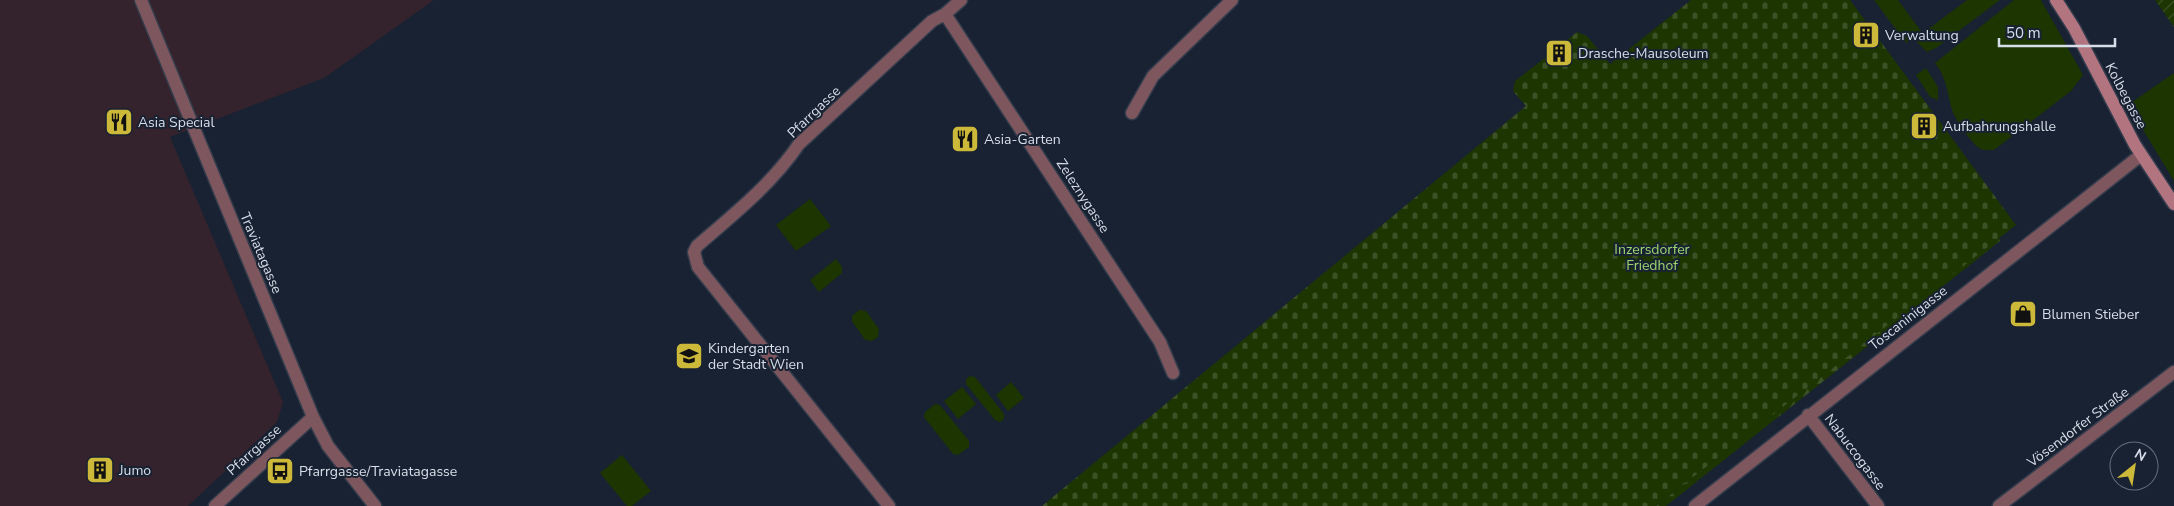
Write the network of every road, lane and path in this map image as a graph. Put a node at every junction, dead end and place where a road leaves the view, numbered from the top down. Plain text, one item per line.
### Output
1 (141, 0) edge
2 (961, 0) edge
3 (1232, 0) edge
4 (2056, 0) edge
5 (945, 14) junction
6 (1132, 112) dead end
7 (2141, 155) junction
8 (2174, 204) edge
9 (2174, 372) edge
10 (1173, 373) dead end
11 (1808, 415) junction
12 (313, 417) junction
13 (215, 506) edge
14 (375, 506) edge
15 (889, 506) edge
16 (1695, 506) edge
17 (1878, 506) edge
18 (1999, 506) edge

1 - 12 street, Traviatagasse
2 - 5 street, Pfarrgasse
3 - 6 street
4 - 7 main road, Kolbegasse
5 - 10 street, Zeleznygasse
5 - 15 street, Pfarrgasse
7 - 8 main road, Kolbegasse
7 - 11 street, Toscaninigasse
9 - 18 street, Vösendorfer Straße
11 - 16 street, Toscaninigasse
11 - 17 street, Nabuccogasse
12 - 13 street, Pfarrgasse
12 - 14 street, Traviatagasse

